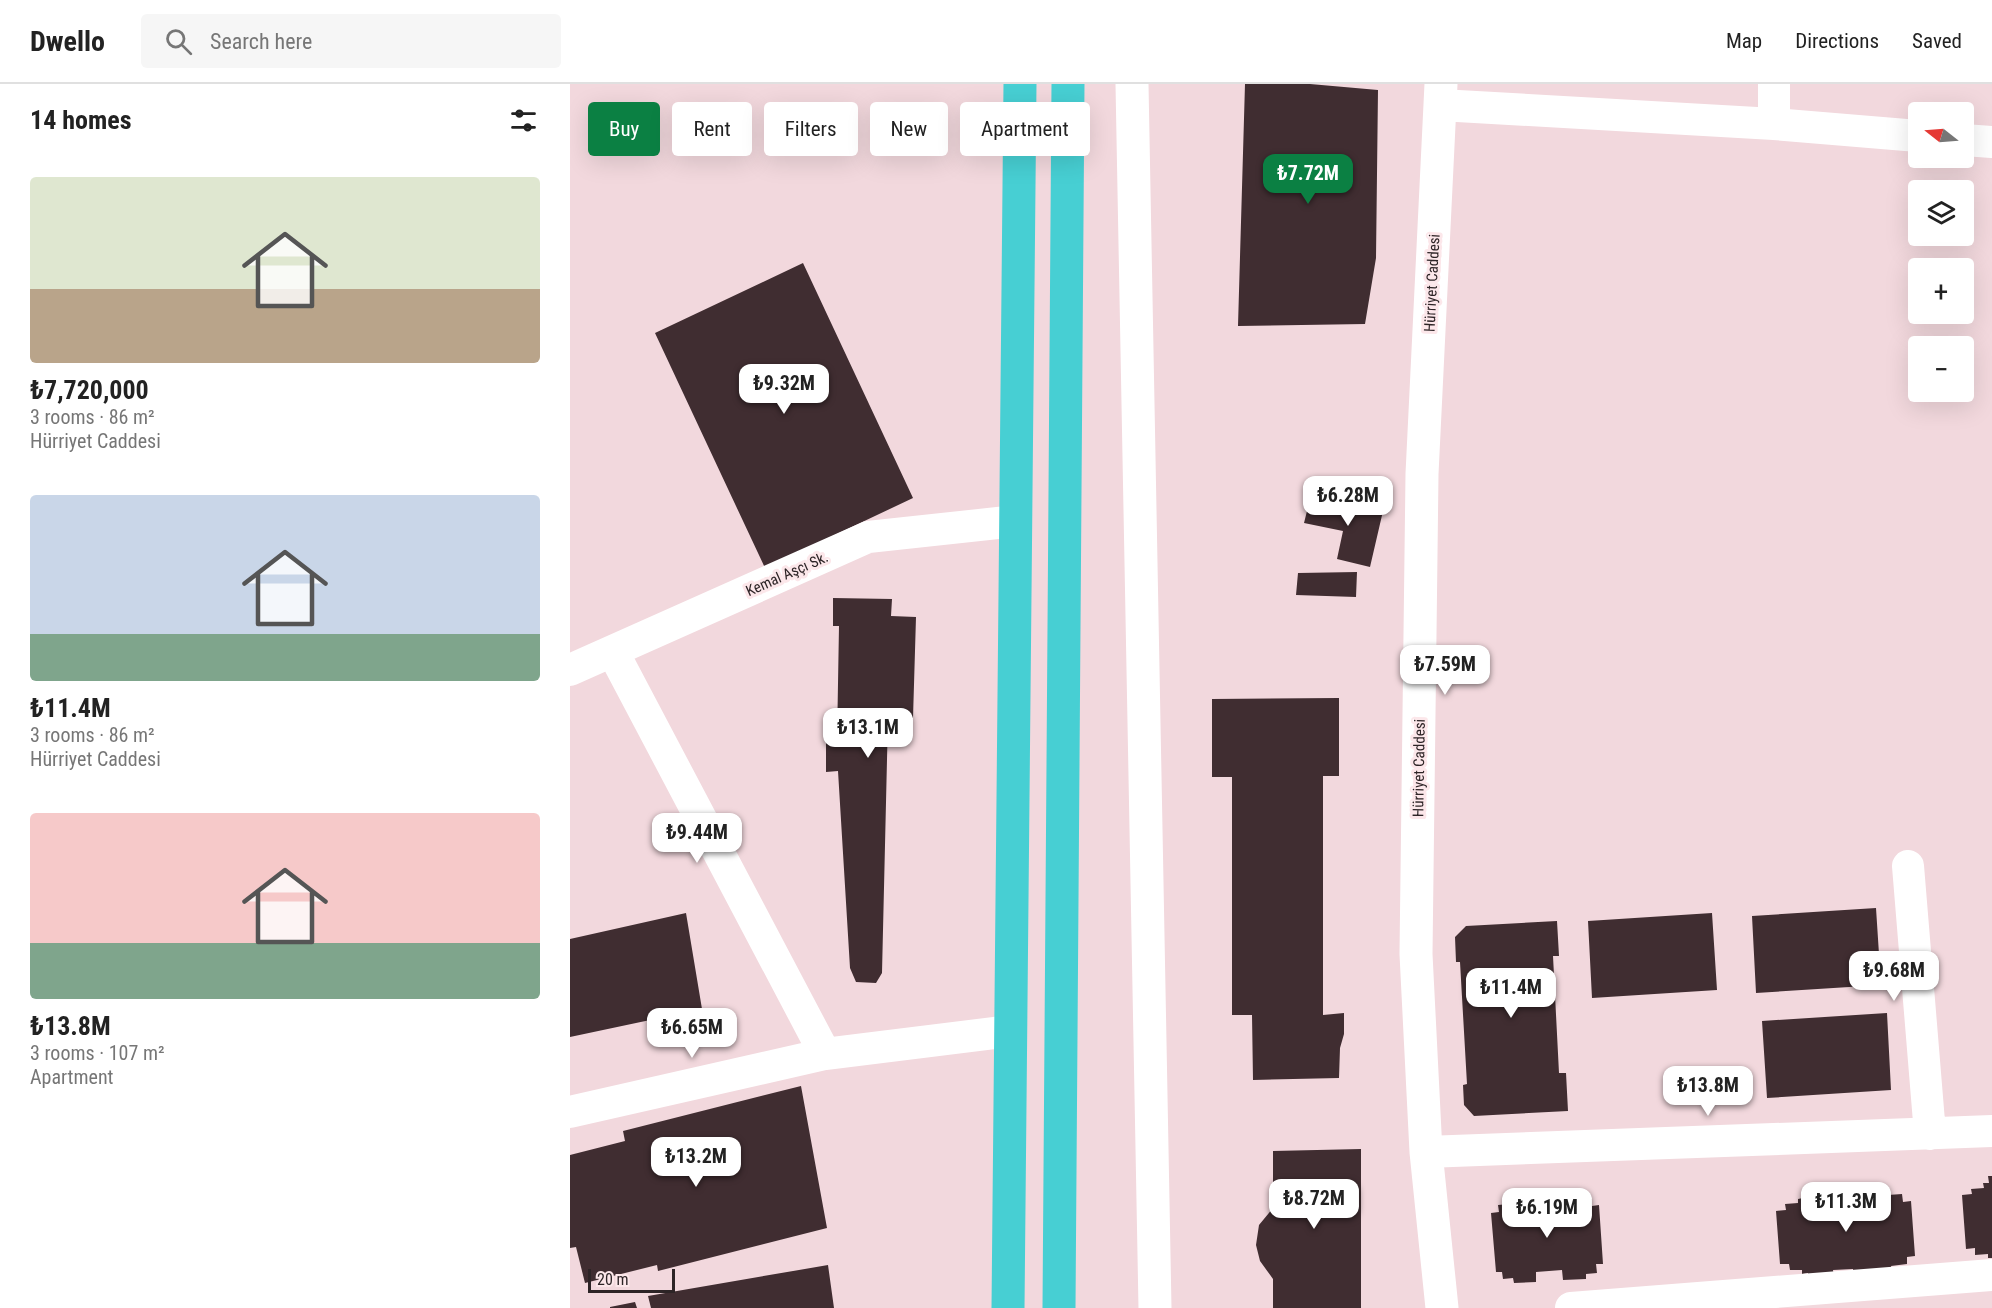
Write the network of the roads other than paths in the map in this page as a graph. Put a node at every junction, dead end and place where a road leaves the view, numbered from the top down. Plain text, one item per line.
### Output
1 (1020, 84) edge
2 (1068, 84) edge
3 (1132, 84) edge
4 (1774, 84) edge
5 (1441, 94) edge
6 (1774, 124) junction
7 (1908, 135) edge
8 (1974, 141) edge
9 (1992, 142) edge
10 (1016, 521) junction
11 (613, 652) junction
12 (570, 670) edge
13 (1908, 866) dead end
14 (1010, 1031) junction
15 (825, 1054) junction
16 (570, 1113) edge
17 (1992, 1131) edge
18 (1930, 1134) junction
19 (1426, 1152) junction
20 (1992, 1275) edge
21 (1008, 1308) edge
22 (1059, 1308) edge
23 (1155, 1308) edge
24 (1442, 1308) edge
25 (1572, 1308) edge

1 - 10 highway
2 - 22 highway
3 - 23 main road
4 - 6 street
5 - 6 street
5 - 19 main road, Hürriyet Caddesi
6 - 7 street
8 - 9 street
10 - 11 street, Kemal Aşçı Sk.
10 - 14 highway
11 - 12 street, Kemal Aşçı Sk.
11 - 15 street
13 - 18 street
14 - 15 street
14 - 21 highway
15 - 16 street
17 - 18 street
18 - 19 street
19 - 24 main road, Hürriyet Caddesi
20 - 25 street

